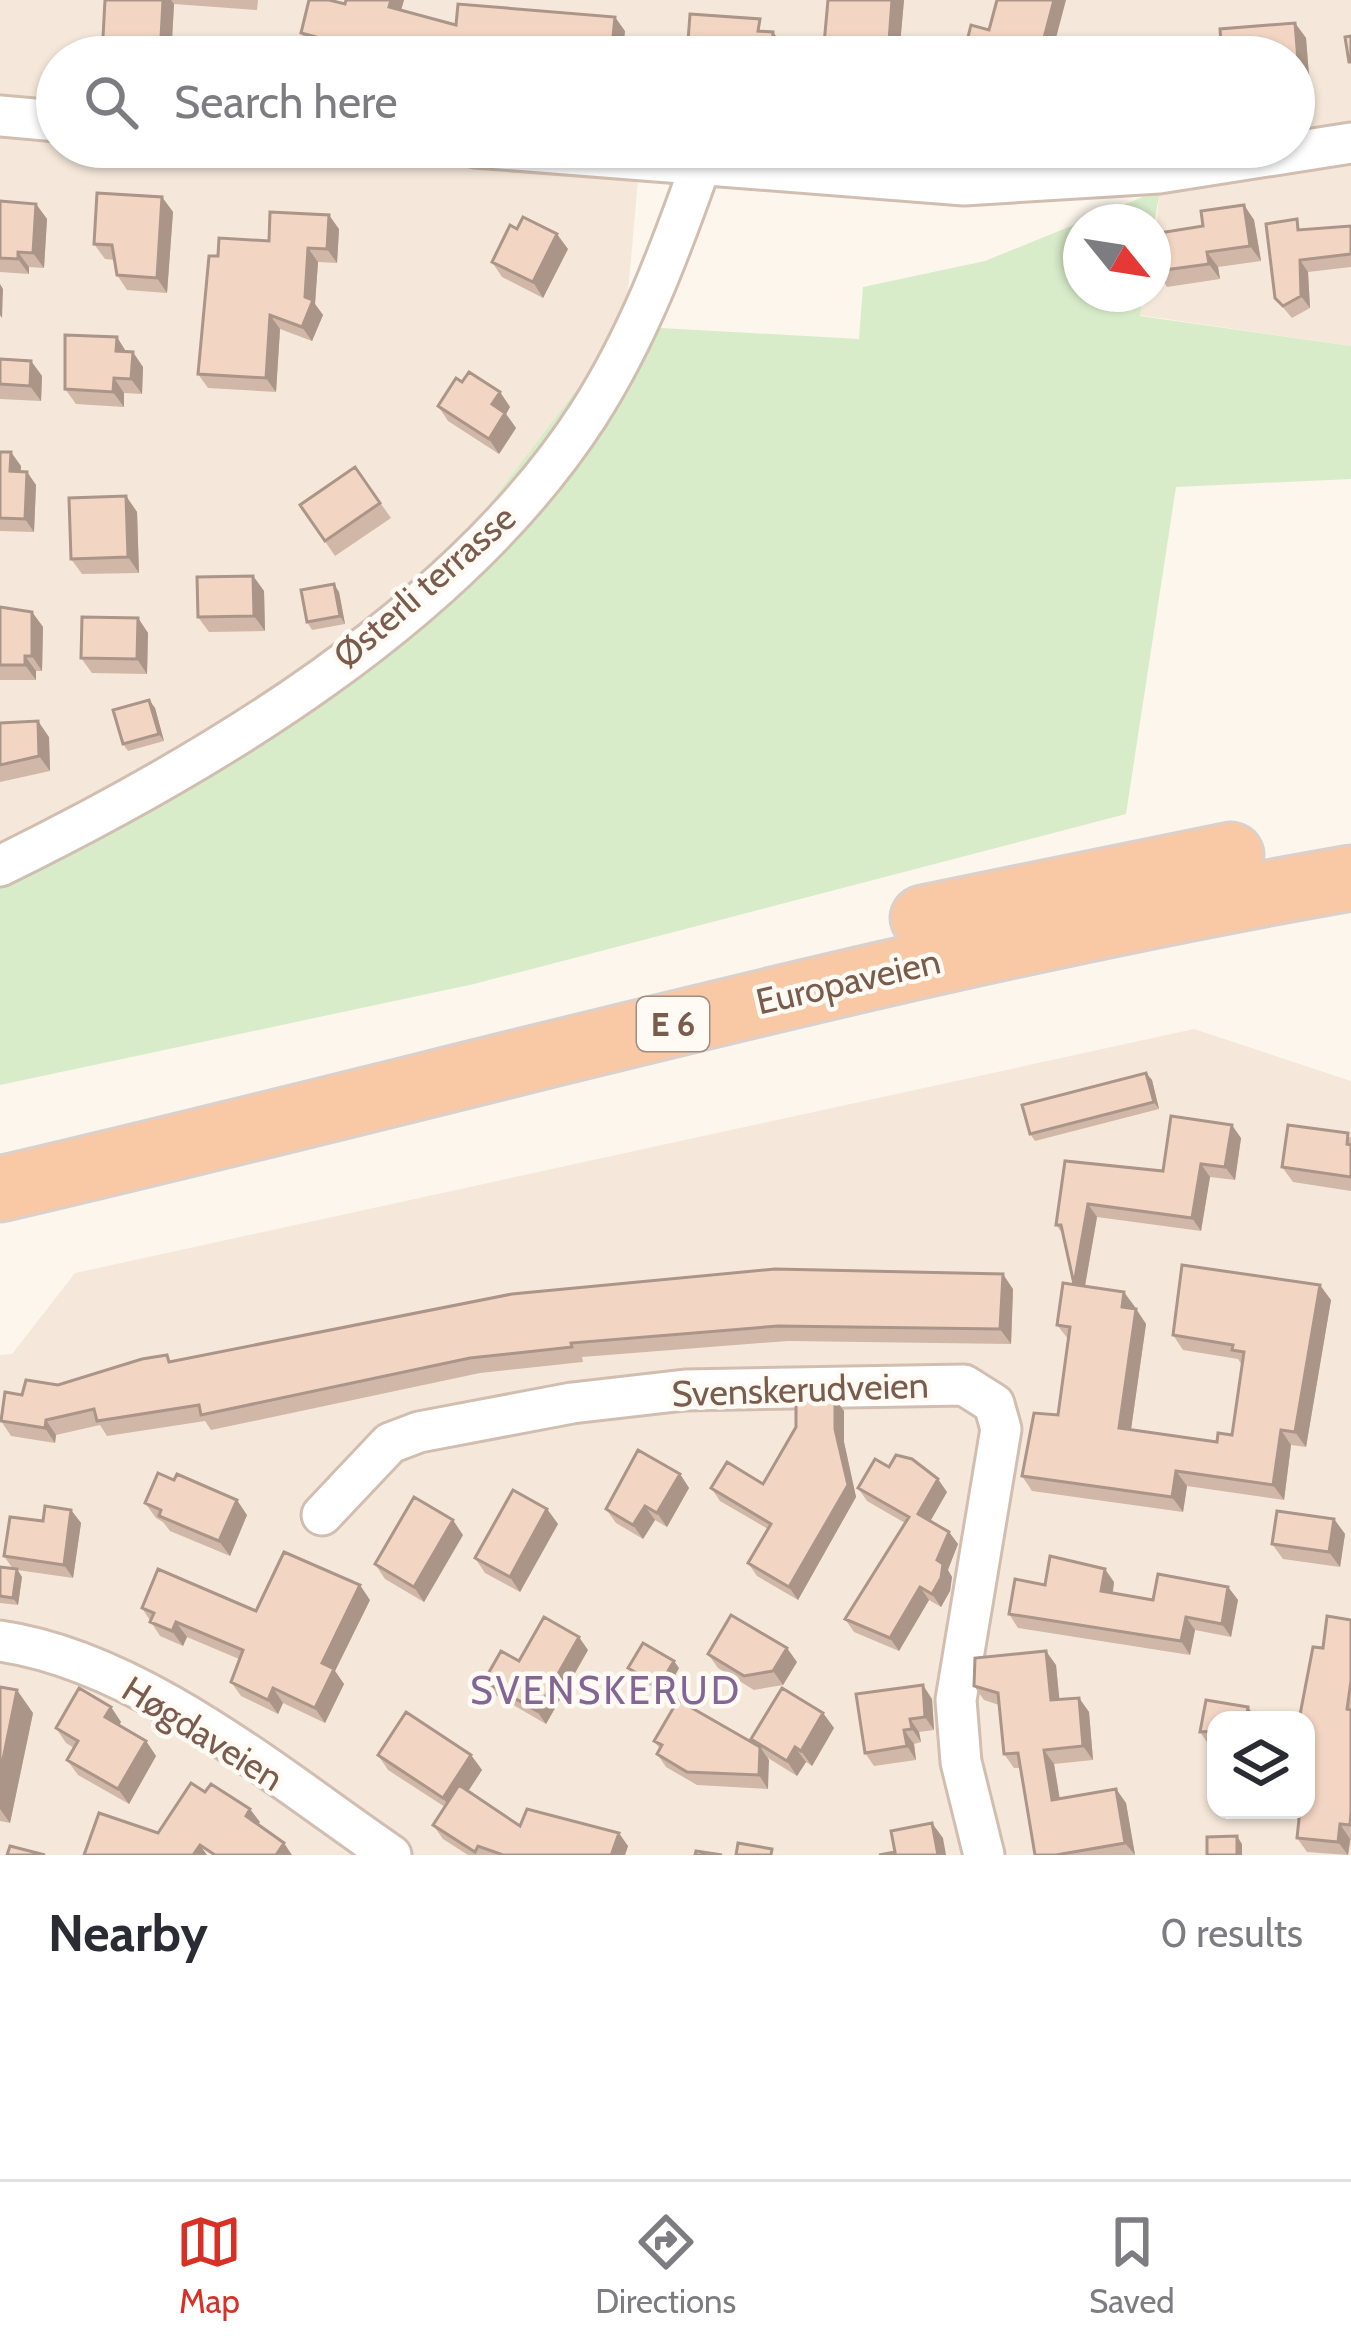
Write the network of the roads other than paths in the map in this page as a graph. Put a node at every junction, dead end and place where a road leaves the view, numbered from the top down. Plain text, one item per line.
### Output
1 (0, 116) edge
2 (36, 119) edge
3 (1351, 143) edge
4 (1315, 148) edge
5 (700, 168) edge
6 (715, 168) edge
7 (1173, 168) edge
8 (1351, 835) edge
9 (0, 866) edge
10 (1351, 878) edge
11 (0, 1145) edge
12 (0, 1189) edge
13 (322, 1515) dead end
14 (0, 1642) edge
15 (391, 1855) edge
16 (984, 1855) edge

1 - 2 street
3 - 4 street
5 - 9 street, Østerli terrasse
6 - 7 street
8 - 11 highway, Europaveien / E 6
10 - 12 highway, Europaveien / E 6
13 - 16 street, Svenskerudveien
14 - 15 street, Høgdaveien

